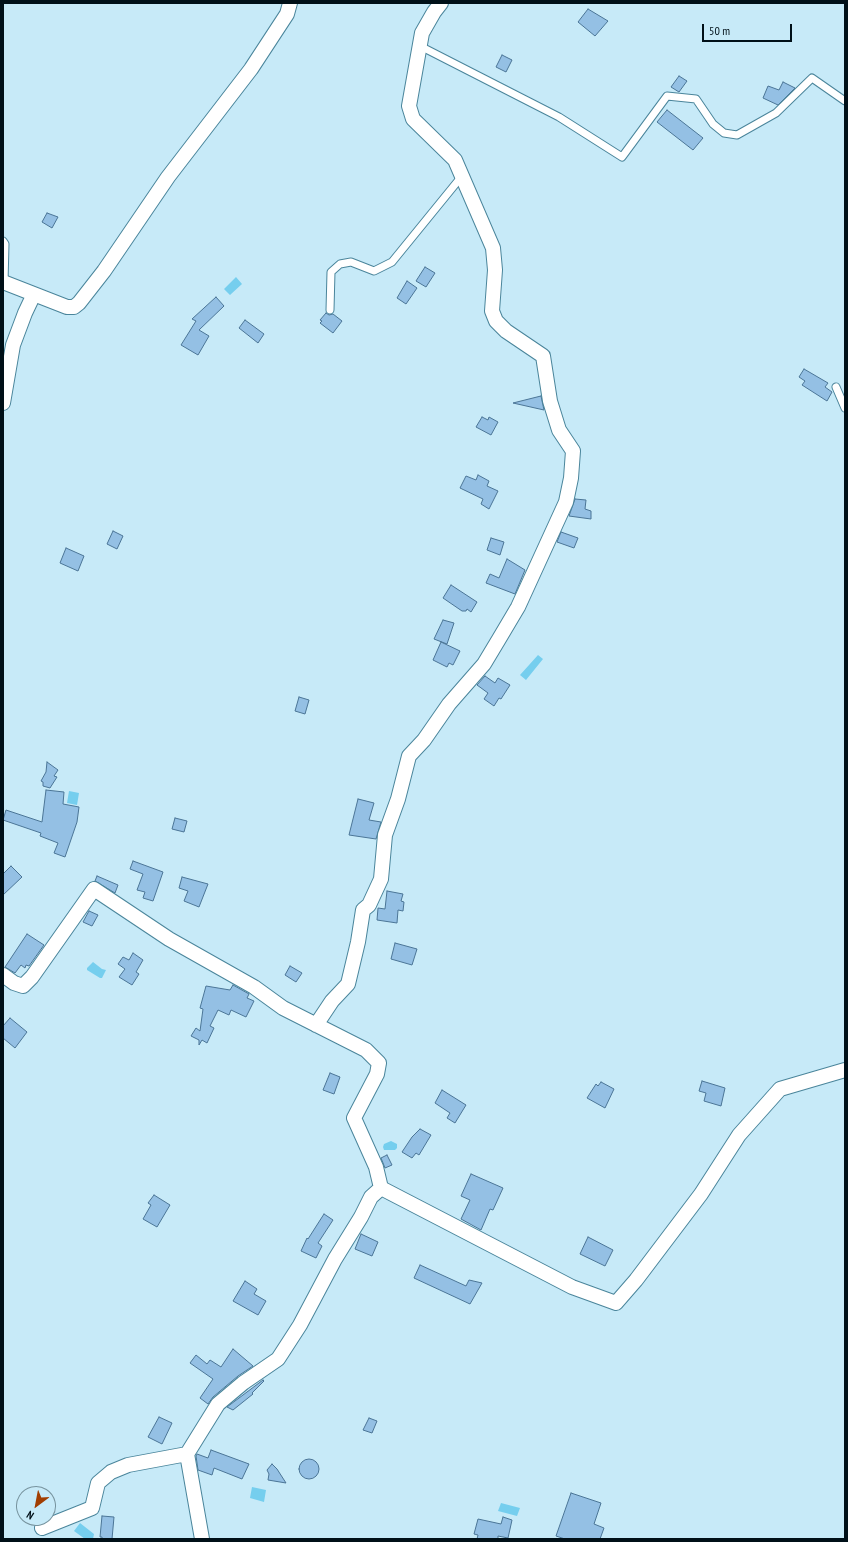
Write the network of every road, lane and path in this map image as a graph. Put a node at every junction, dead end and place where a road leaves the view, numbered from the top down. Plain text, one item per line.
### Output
1 (290, 3) edge
2 (441, 3) edge
3 (420, 46) junction
4 (845, 100) edge
5 (462, 176) junction
6 (3, 241) edge
7 (4, 282) edge
8 (34, 294) junction
9 (330, 310) dead end
10 (836, 387) dead end
11 (3, 403) edge
12 (845, 408) edge
13 (3, 975) edge
14 (316, 1025) junction
15 (845, 1070) edge
16 (381, 1188) junction
17 (187, 1454) junction
18 (42, 1528) dead end
19 (202, 1539) edge

1 - 8 street
2 - 3 street
3 - 4 lane
3 - 5 street
5 - 9 lane
5 - 14 street
6 - 7 lane
7 - 8 street
8 - 11 street
10 - 12 lane
13 - 14 street
14 - 16 street
15 - 16 street
16 - 17 street
17 - 18 street
17 - 19 street

